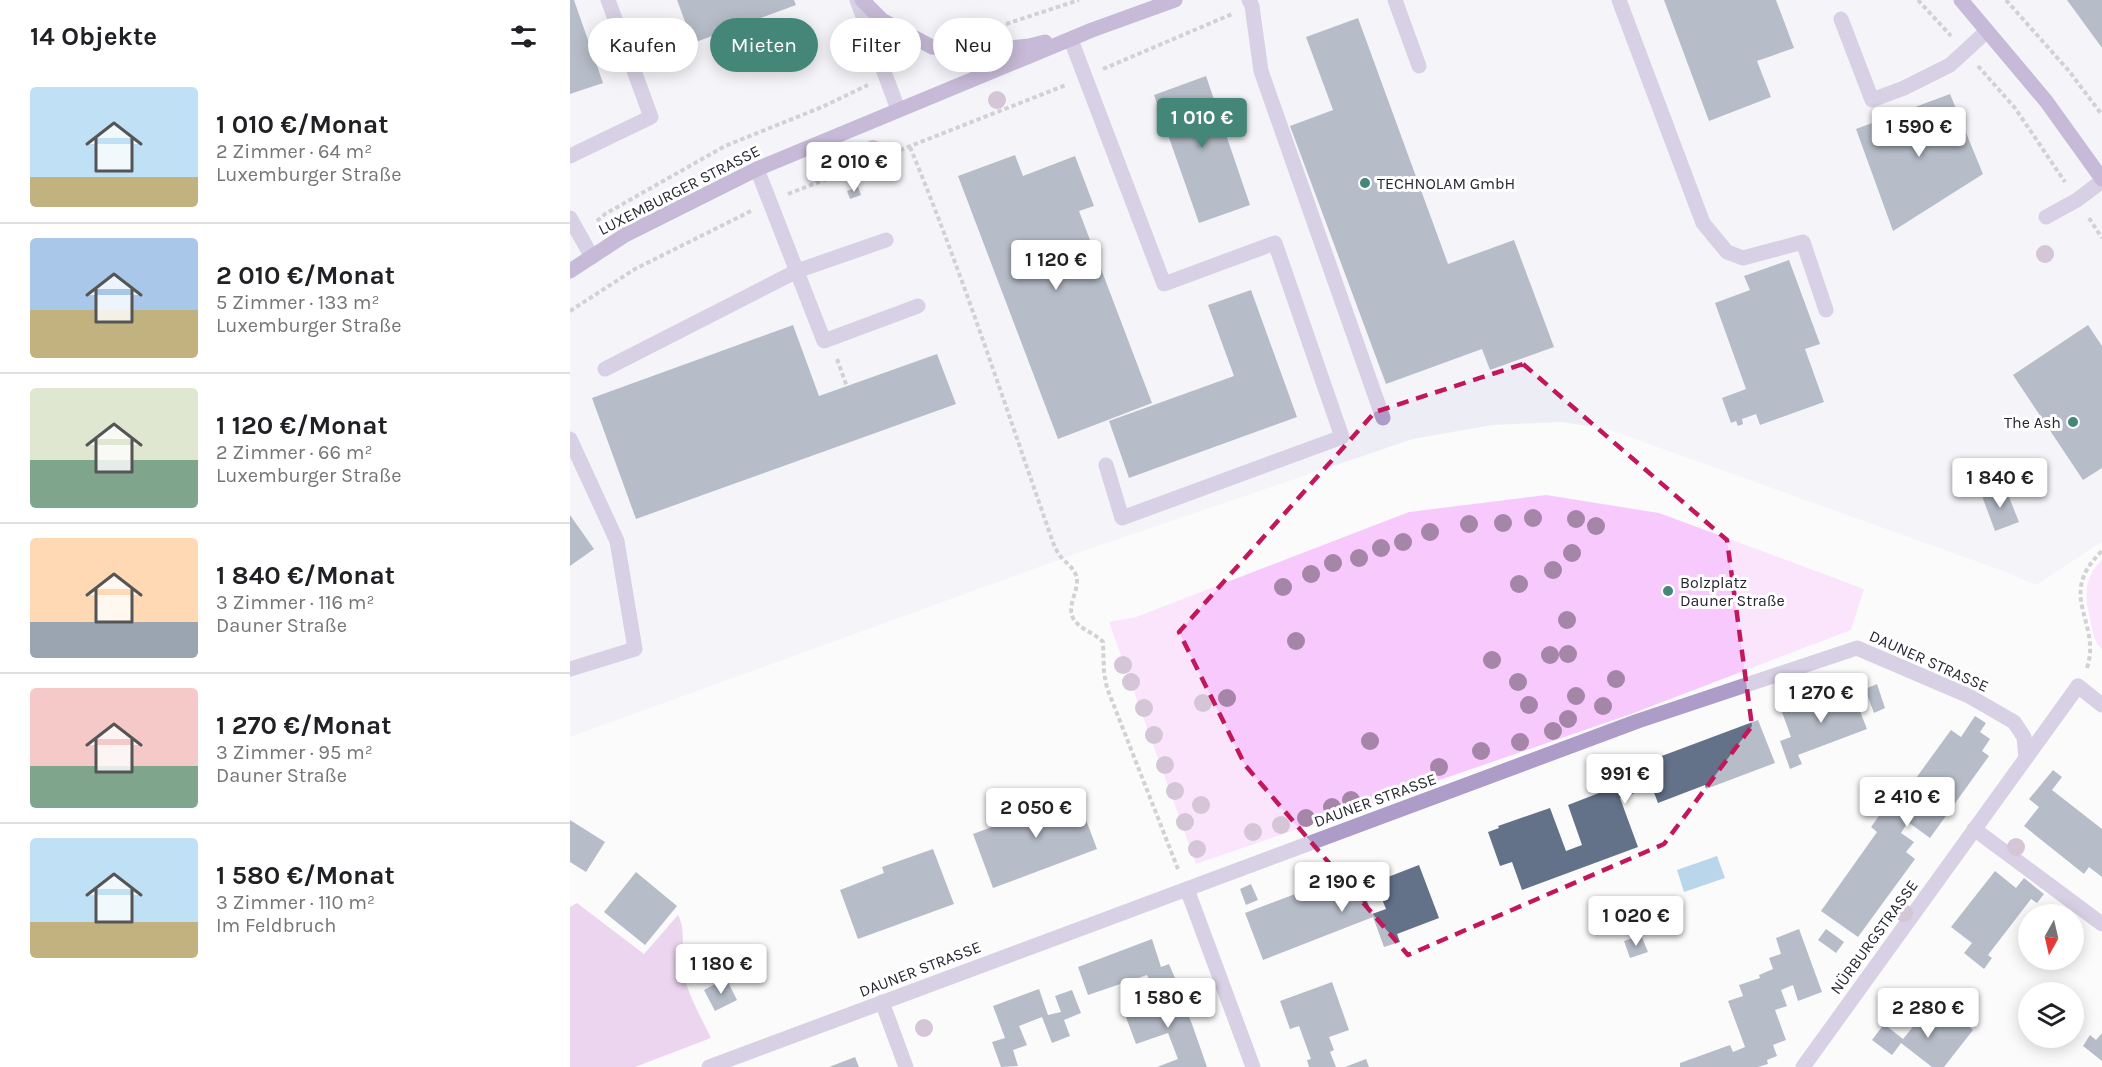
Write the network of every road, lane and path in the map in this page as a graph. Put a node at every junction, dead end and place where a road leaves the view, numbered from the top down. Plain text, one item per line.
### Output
1 (608, 0) edge
2 (857, 0) edge
3 (862, 0) edge
4 (1079, 0) edge
5 (1175, 0) edge
6 (1395, 0) edge
7 (1619, 0) edge
8 (1918, 0) edge
9 (1961, 0) edge
10 (2006, 0) edge
11 (1250, 3) edge
12 (1841, 19) dead end
13 (1013, 22) edge
14 (1092, 30) junction
15 (1987, 31) junction
16 (1071, 40) junction
17 (1965, 52) junction
18 (1419, 66) dead end
19 (1086, 76) junction
20 (885, 77) junction
21 (898, 110) junction
22 (2102, 115) edge
23 (910, 147) junction
24 (570, 156) edge
25 (757, 169) junction
26 (2102, 180) edge
27 (2077, 200) junction
28 (769, 202) junction
29 (2046, 217) dead end
30 (570, 218) edge
31 (580, 235) junction
32 (2102, 238) edge
33 (886, 240) dead end
34 (592, 257) junction
35 (570, 271) edge
36 (797, 271) junction
37 (918, 306) dead end
38 (1826, 310) dead end
39 (570, 311) edge
40 (825, 341) junction
41 (605, 369) dead end
42 (847, 387) dead end
43 (1383, 418) dead end
44 (570, 438) edge
45 (1106, 465) dead end
46 (2102, 551) edge
47 (570, 669) edge
48 (2078, 686) junction
49 (2102, 705) edge
50 (2026, 758) junction
51 (1974, 829) junction
52 (1187, 889) junction
53 (2102, 924) edge
54 (882, 1002) junction
55 (709, 1067) edge
56 (906, 1067) edge
57 (1253, 1067) edge
58 (1803, 1067) edge

1 - 24 street
2 - 20 street
3 - 14 main road
4 - 13 path
5 - 14 main road, LUXEMBURGER STRASSE
6 - 18 street
7 - 38 street
8 - 17 path
9 - 15 main road
10 - 22 path
11 - 19 path
11 - 43 street
12 - 17 street
14 - 16 main road, LUXEMBURGER STRASSE
15 - 17 street
15 - 26 main road
16 - 19 street
16 - 21 main road, LUXEMBURGER STRASSE
17 - 27 path
19 - 23 path
19 - 45 street
20 - 21 street
20 - 31 path
21 - 25 main road, LUXEMBURGER STRASSE
23 - 28 path
23 - 52 path
25 - 28 street
25 - 34 main road, LUXEMBURGER STRASSE
26 - 27 street
27 - 29 street
27 - 32 path
28 - 36 street
28 - 39 path
30 - 31 street
31 - 34 street
33 - 36 street
34 - 35 main road, LUXEMBURGER STRASSE
36 - 40 street
36 - 41 street
37 - 40 street
40 - 42 path
44 - 47 street
46 - 48 path
48 - 49 street
48 - 50 street, NÜRBURGSTRASSE
50 - 51 street, NÜRBURGSTRASSE
50 - 52 street, DAUNER STRASSE
51 - 53 street
51 - 58 street, NÜRBURGSTRASSE
52 - 54 street, DAUNER STRASSE
52 - 57 street
54 - 55 street, DAUNER STRASSE
54 - 56 street

